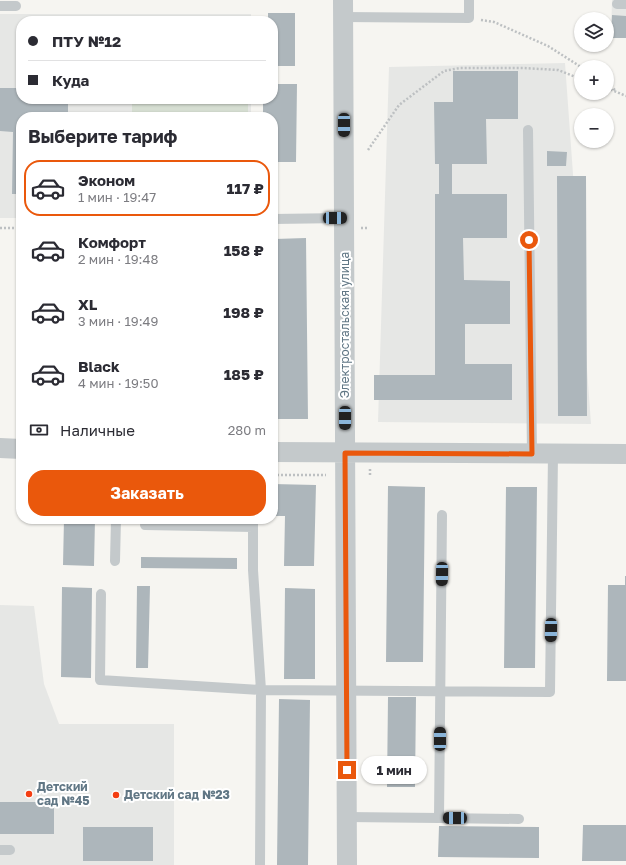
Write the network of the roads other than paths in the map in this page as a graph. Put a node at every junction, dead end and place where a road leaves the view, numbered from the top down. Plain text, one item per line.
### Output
1 (469, 0) edge
2 (0, 6) edge
3 (16, 6) dead end
4 (343, 8) edge
5 (528, 130) dead end
6 (278, 218) edge
7 (344, 218) junction
8 (0, 448) edge
9 (16, 449) edge
10 (278, 452) edge
11 (345, 453) junction
12 (532, 454) junction
13 (553, 454) junction
14 (626, 454) edge
15 (442, 515) dead end
16 (116, 524) edge
17 (199, 524) edge
18 (253, 524) edge
19 (145, 525) dead end
20 (115, 561) dead end
21 (101, 594) dead end
22 (261, 690) junction
23 (346, 691) junction
24 (440, 691) junction
25 (347, 817) junction
26 (439, 818) junction
27 (519, 819) dead end
28 (260, 865) edge
29 (347, 865) edge

1 - 4 lane
2 - 3 lane
4 - 7 street, Электростальская улица
5 - 12 lane
6 - 7 lane
7 - 11 street, Электростальская улица
8 - 9 street
10 - 11 street
11 - 12 street
11 - 23 street, Электростальская улица
12 - 13 street
13 - 14 street
13 - 24 lane
15 - 24 lane
16 - 20 lane
17 - 19 lane
18 - 22 lane
21 - 22 lane
22 - 23 lane
22 - 28 lane
23 - 24 lane
23 - 25 street, Электростальская улица
24 - 26 lane
25 - 26 lane
25 - 29 street, Электростальская улица
26 - 27 lane

